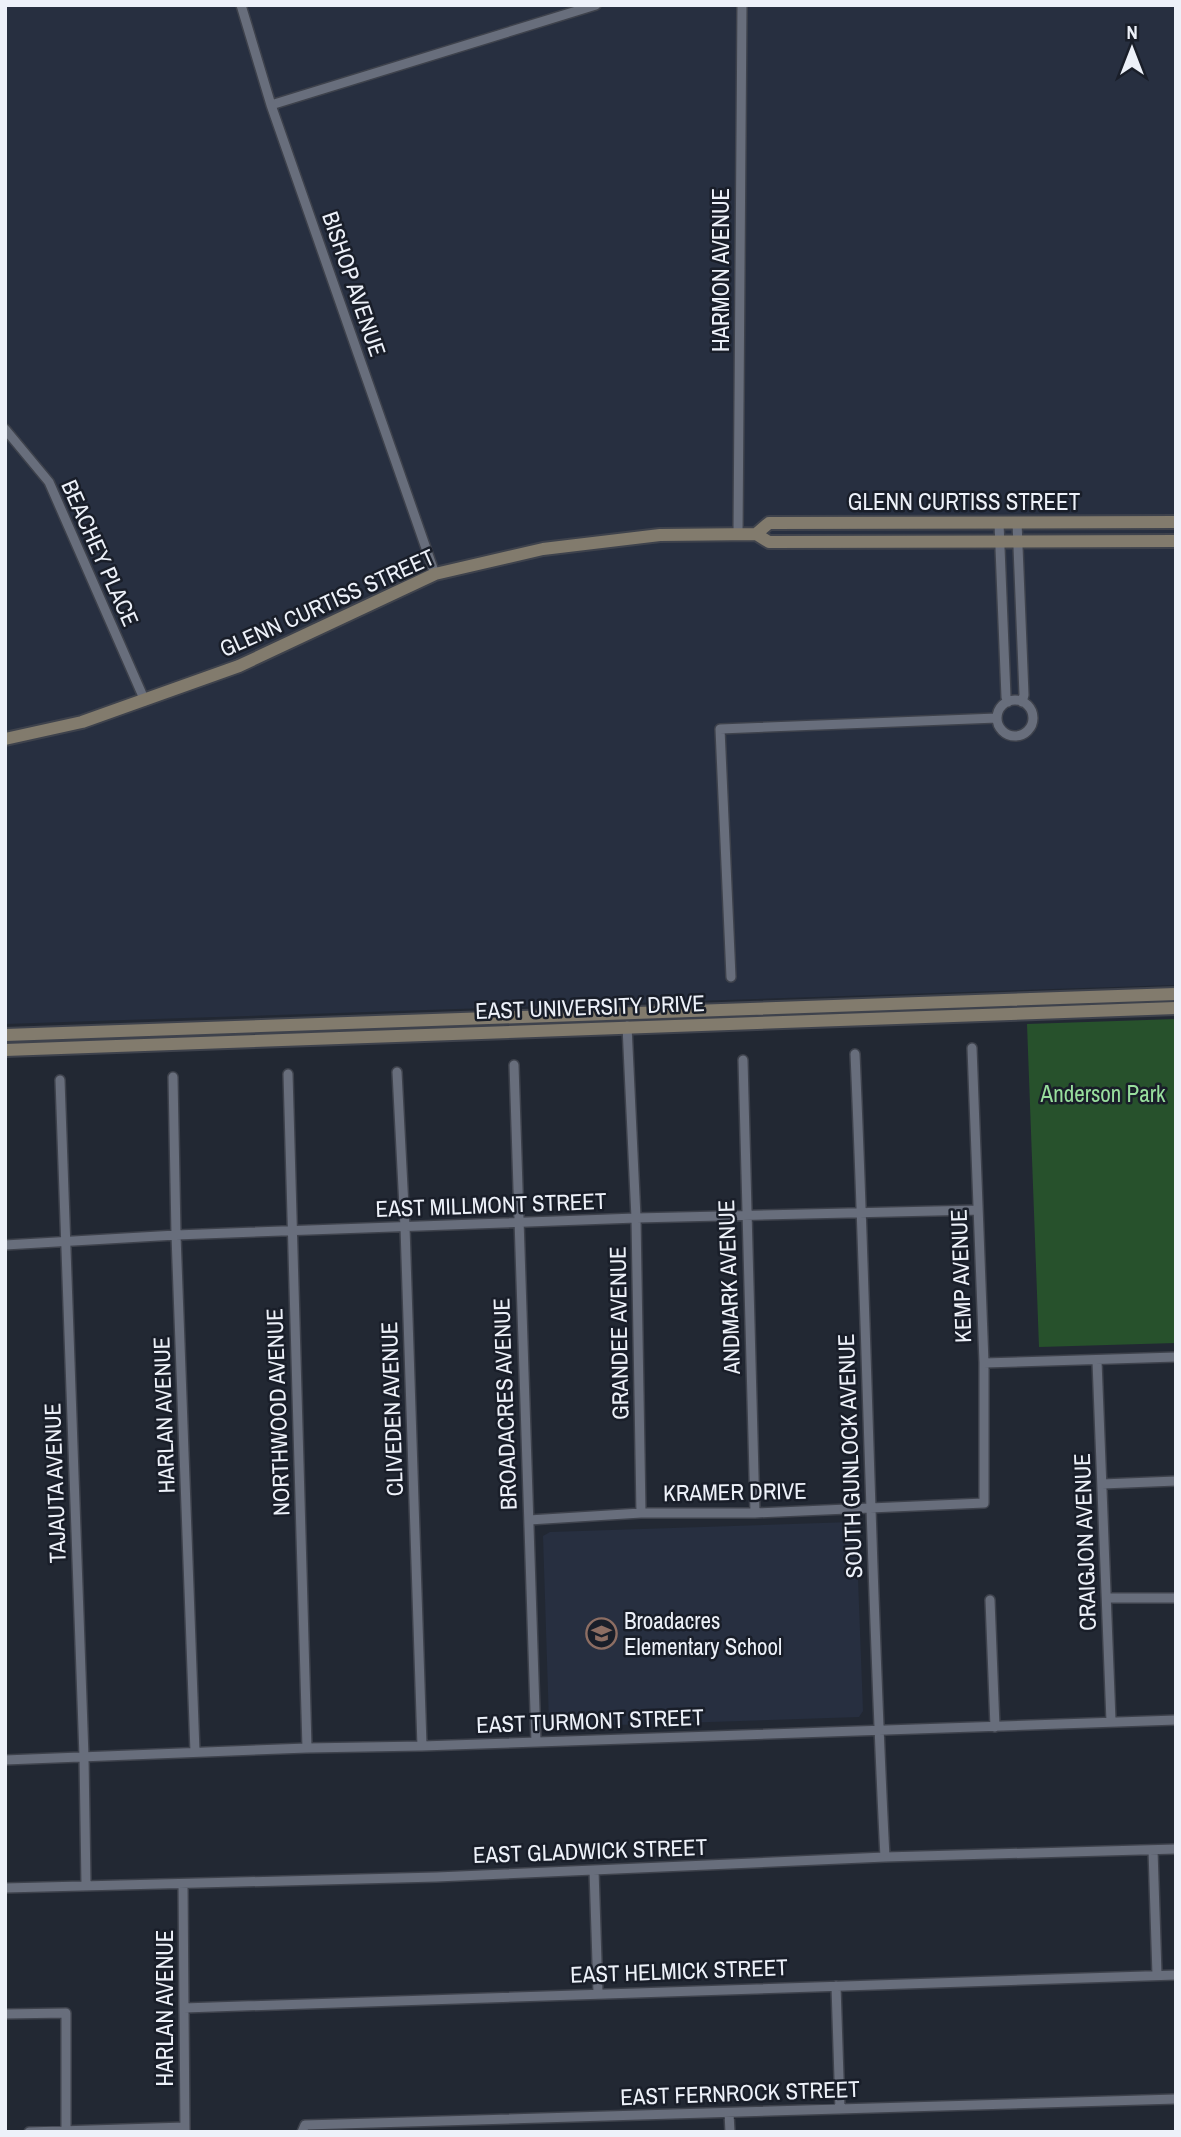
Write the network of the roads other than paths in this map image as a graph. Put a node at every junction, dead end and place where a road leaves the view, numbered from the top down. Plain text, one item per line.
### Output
1 (241, 5) edge
2 (596, 5) edge
3 (742, 5) edge
4 (271, 105) junction
5 (5, 429) edge
6 (1017, 522) junction
7 (1176, 522) edge
8 (999, 523) junction
9 (738, 534) junction
10 (756, 534) junction
11 (999, 541) junction
12 (1018, 541) junction
13 (1176, 541) edge
14 (435, 574) junction
15 (145, 701) junction
16 (1008, 702) junction
17 (1022, 702) junction
18 (997, 718) junction
19 (5, 739) edge
20 (731, 977) dead end
21 (1176, 994) edge
22 (1176, 1008) edge
23 (627, 1020) junction
24 (5, 1035) edge
25 (972, 1048) dead end
26 (5, 1050) edge
27 (855, 1054) dead end
28 (743, 1060) dead end
29 (514, 1065) dead end
30 (397, 1072) dead end
31 (288, 1074) dead end
32 (173, 1077) dead end
33 (60, 1080) dead end
34 (978, 1210) junction
35 (862, 1213) junction
36 (747, 1216) junction
37 (636, 1218) junction
38 (519, 1223) junction
39 (405, 1227) junction
40 (292, 1232) junction
41 (177, 1235) junction
42 (65, 1242) junction
43 (5, 1245) edge
44 (1176, 1357) edge
45 (1097, 1361) junction
46 (984, 1363) junction
47 (1176, 1481) edge
48 (1102, 1484) junction
49 (984, 1503) joint
50 (870, 1507) junction
51 (641, 1513) junction
52 (755, 1513) junction
53 (528, 1520) junction
54 (1107, 1598) junction
55 (1176, 1598) edge
56 (990, 1600) dead end
57 (1176, 1720) edge
58 (1111, 1721) junction
59 (995, 1727) junction
60 (878, 1730) junction
61 (536, 1742) junction
62 (422, 1746) junction
63 (307, 1748) junction
64 (195, 1752) junction
65 (84, 1757) junction
66 (5, 1760) edge
67 (1176, 1849) edge
68 (1153, 1850) junction
69 (885, 1857) junction
70 (594, 1870) junction
71 (183, 1884) junction
72 (86, 1885) junction
73 (5, 1888) edge
74 (1157, 1975) junction
75 (1176, 1975) edge
76 (836, 1986) junction
77 (598, 1993) junction
78 (184, 2008) junction
79 (5, 2014) edge
80 (1176, 2099) edge
81 (839, 2109) junction
82 (729, 2113) junction
83 (303, 2128) edge
84 (185, 2129) edge
85 (66, 2131) edge
86 (29, 2132) edge
87 (730, 2132) edge

1 - 4 street, BISHOP AVENUE
2 - 4 street
3 - 9 street, HARMON AVENUE
4 - 14 street, BISHOP AVENUE
5 - 15 street, BEACHEY PLACE
6 - 7 street, GLENN CURTISS STREET
6 - 8 street, GLENN CURTISS STREET
6 - 12 street
8 - 10 street, GLENN CURTISS STREET
8 - 11 street
9 - 10 street, GLENN CURTISS STREET
9 - 14 street, GLENN CURTISS STREET
10 - 11 street, GLENN CURTISS STREET
11 - 12 street, GLENN CURTISS STREET
11 - 16 street
12 - 13 street, GLENN CURTISS STREET
12 - 17 street
14 - 15 street, GLENN CURTISS STREET
15 - 19 street, GLENN CURTISS STREET
16 - 17 street
16 - 18 street
17 - 18 street
18 - 20 street
21 - 23 street, EAST UNIVERSITY DRIVE
22 - 23 street, EAST UNIVERSITY DRIVE
23 - 24 street, EAST UNIVERSITY DRIVE
23 - 26 street, EAST UNIVERSITY DRIVE
23 - 37 street, GRANDEE AVENUE
25 - 34 street, KEMP AVENUE
27 - 35 street, SOUTH GUNLOCK AVENUE
28 - 36 street, ANDMARK AVENUE
29 - 38 street, BROADACRES AVENUE
30 - 39 street, CLIVEDEN AVENUE
31 - 40 street, NORTHWOOD AVENUE
32 - 41 street, HARLAN AVENUE
33 - 42 street, TAJAUTA AVENUE
34 - 35 street, EAST MILLMONT STREET
34 - 46 street, KEMP AVENUE
35 - 36 street, EAST MILLMONT STREET
35 - 50 street, SOUTH GUNLOCK AVENUE
36 - 37 street, EAST MILLMONT STREET
36 - 52 street, ANDMARK AVENUE
37 - 38 street, EAST MILLMONT STREET
37 - 51 street, GRANDEE AVENUE
38 - 39 street, EAST MILLMONT STREET
38 - 53 street, BROADACRES AVENUE
39 - 40 street, EAST MILLMONT STREET
39 - 62 street, CLIVEDEN AVENUE
40 - 41 street, EAST MILLMONT STREET
40 - 63 street, NORTHWOOD AVENUE
41 - 42 street, EAST MILLMONT STREET
41 - 64 street, HARLAN AVENUE
42 - 43 street, EAST MILLMONT STREET
42 - 65 street, TAJAUTA AVENUE
44 - 45 street
45 - 46 street
45 - 48 street, CRAIGJON AVENUE
46 - 49 street, KEMP AVENUE
47 - 48 street
48 - 54 street, CRAIGJON AVENUE
49 - 50 street, KRAMER DRIVE
50 - 52 street, KRAMER DRIVE
50 - 60 street, SOUTH GUNLOCK AVENUE
51 - 52 street, KRAMER DRIVE
51 - 53 street, KRAMER DRIVE
53 - 61 street, BROADACRES AVENUE
54 - 55 street
54 - 58 street, CRAIGJON AVENUE
56 - 59 street
57 - 58 street, EAST TURMONT STREET
58 - 59 street, EAST TURMONT STREET
59 - 60 street, EAST TURMONT STREET
60 - 61 street, EAST TURMONT STREET
60 - 69 street, SOUTH GUNLOCK AVENUE
61 - 62 street, EAST TURMONT STREET
62 - 63 street, EAST TURMONT STREET
63 - 64 street, EAST TURMONT STREET
64 - 65 street, EAST TURMONT STREET
65 - 66 street, EAST TURMONT STREET
65 - 72 street, TAJAUTA AVENUE
67 - 68 street, EAST GLADWICK STREET
68 - 69 street, EAST GLADWICK STREET
68 - 74 street
69 - 70 street, EAST GLADWICK STREET
70 - 71 street, EAST GLADWICK STREET
70 - 77 street
71 - 72 street, EAST GLADWICK STREET
71 - 78 street, HARLAN AVENUE
72 - 73 street, EAST GLADWICK STREET
74 - 75 street, EAST HELMICK STREET
74 - 76 street, EAST HELMICK STREET
76 - 77 street, EAST HELMICK STREET
76 - 81 street
77 - 78 street, EAST HELMICK STREET
78 - 84 street, HARLAN AVENUE
79 - 85 street
80 - 81 street, EAST FERNROCK STREET
81 - 82 street, EAST FERNROCK STREET
82 - 83 street, EAST FERNROCK STREET
82 - 87 street
84 - 85 street
85 - 86 street

